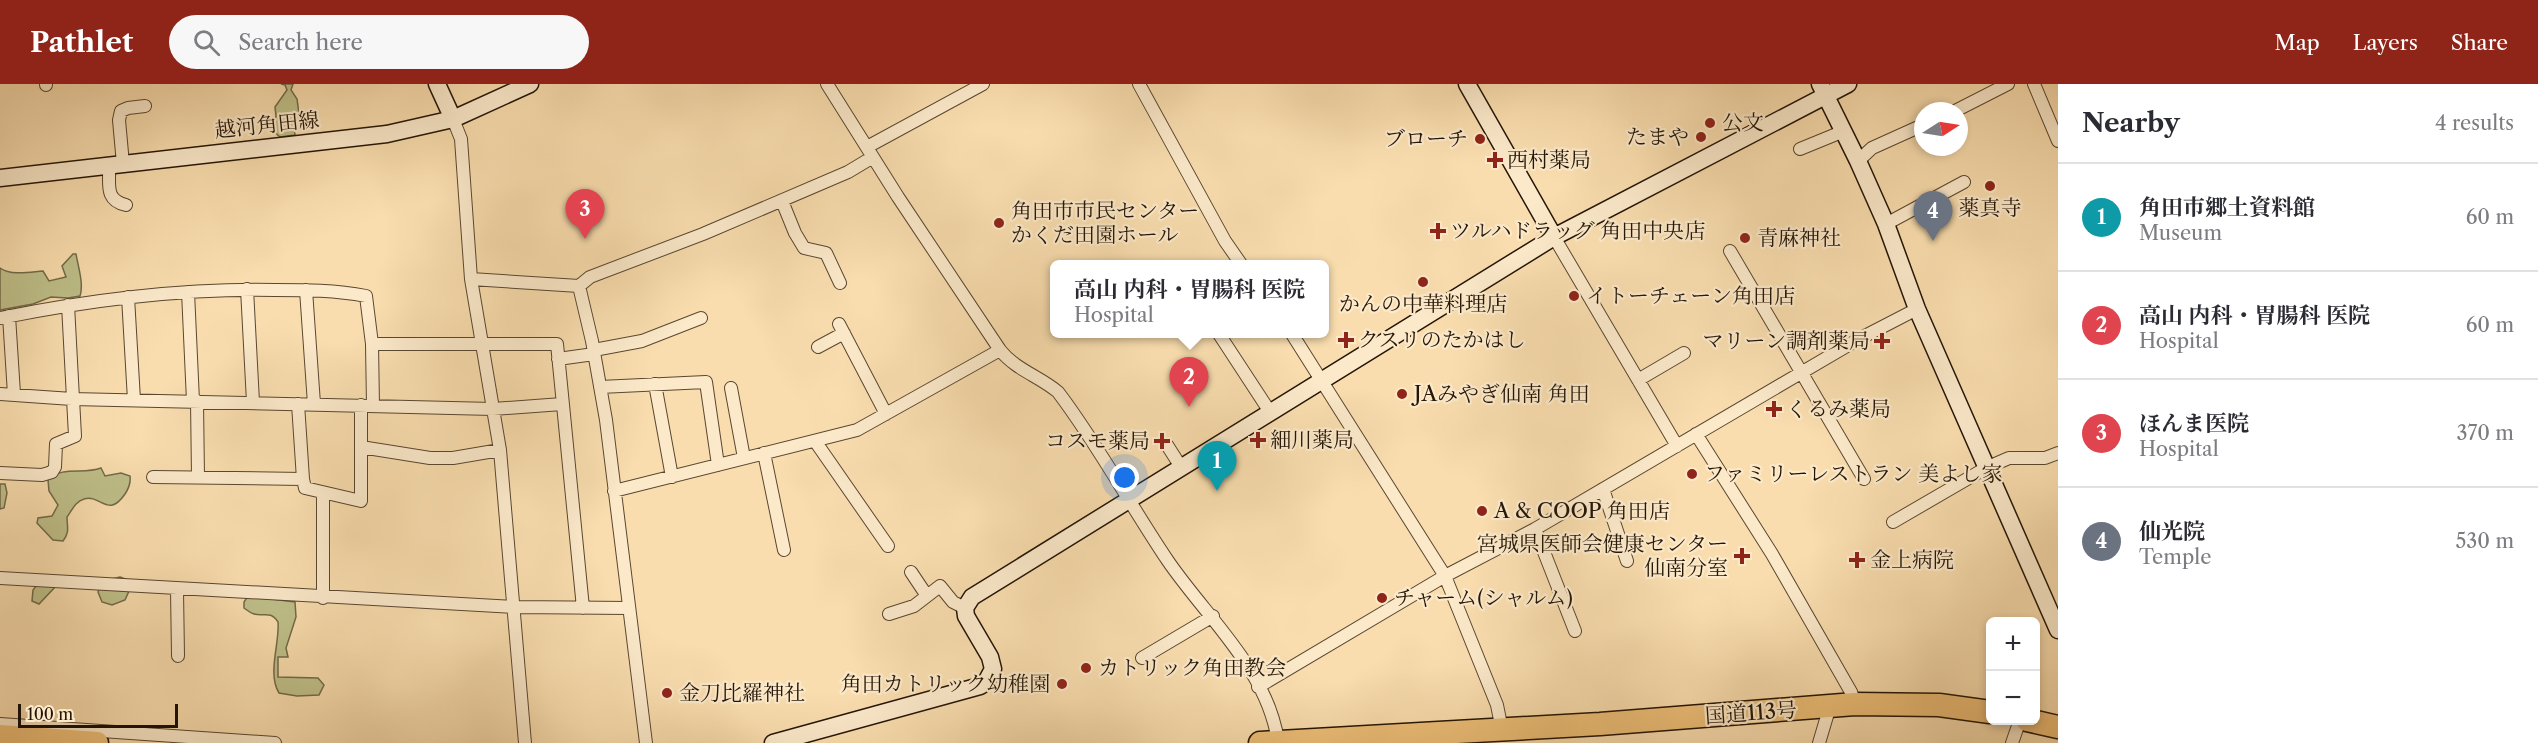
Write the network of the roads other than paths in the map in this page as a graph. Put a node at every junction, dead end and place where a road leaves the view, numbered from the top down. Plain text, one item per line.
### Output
1 (437, 84) edge
2 (531, 84) edge
3 (827, 84) edge
4 (983, 84) edge
5 (1139, 84) edge
6 (1467, 84) edge
7 (1848, 84) edge
8 (2008, 84) edge
9 (2034, 84) edge
10 (1822, 89) edge
11 (1968, 104) edge
12 (145, 106) dead end
13 (453, 119) junction
14 (1914, 129) edge
15 (1844, 130) junction
16 (2058, 141) edge
17 (1800, 149) dead end
18 (870, 152) junction
19 (1858, 161) junction
20 (116, 165) junction
21 (0, 178) edge
22 (1964, 182) dead end
23 (782, 201) junction
24 (126, 205) dead end
25 (1886, 224) junction
26 (1554, 237) junction
27 (1730, 251) dead end
28 (1236, 260) edge
29 (471, 279) junction
30 (840, 283) dead end
31 (579, 286) junction
32 (247, 289) junction
33 (306, 290) junction
34 (188, 292) junction
35 (128, 297) junction
36 (68, 305) junction
37 (1917, 309) junction
38 (4, 317) edge
39 (701, 318) dead end
40 (1222, 338) edge
41 (1295, 338) edge
42 (372, 344) junction
43 (483, 345) junction
44 (818, 347) dead end
45 (1000, 350) junction
46 (594, 352) junction
47 (1684, 353) dead end
48 (558, 359) junction
49 (1801, 373) junction
50 (1323, 380) junction
51 (1638, 380) junction
52 (655, 384) junction
53 (600, 387) junction
54 (731, 388) dead end
55 (0, 394) edge
56 (14, 394) junction
57 (72, 399) junction
58 (134, 400) junction
59 (195, 401) junction
60 (253, 402) junction
61 (298, 404) junction
62 (314, 404) junction
63 (562, 404) junction
64 (367, 406) junction
65 (493, 409) junction
66 (1270, 412) junction
67 (886, 414) junction
68 (1696, 434) junction
69 (815, 441) junction
70 (1167, 445) dead end
71 (1677, 446) junction
72 (361, 447) junction
73 (500, 450) junction
74 (764, 453) junction
75 (2058, 453) edge
76 (744, 458) junction
77 (718, 465) junction
78 (1181, 467) junction
79 (1986, 468) junction
80 (0, 473) edge
81 (153, 477) dead end
82 (198, 477) junction
83 (672, 477) junction
84 (303, 479) junction
85 (1864, 479) dead end
86 (1604, 489) junction
87 (614, 491) junction
88 (322, 494) junction
89 (1129, 499) junction
90 (1893, 522) dead end
91 (1535, 529) junction
92 (888, 546) dead end
93 (784, 550) dead end
94 (1627, 561) dead end
95 (911, 572) dead end
96 (1445, 576) junction
97 (0, 578) edge
98 (177, 590) junction
99 (927, 596) junction
100 (324, 598) junction
101 (513, 607) junction
102 (584, 608) junction
103 (629, 608) junction
104 (965, 608) junction
105 (889, 614) dead end
106 (1213, 616) junction
107 (2058, 630) edge
108 (1575, 631) dead end
109 (178, 656) dead end
110 (1142, 658) dead end
111 (1258, 687) junction
112 (1855, 704) junction
113 (1830, 706) junction
114 (1986, 711) edge
115 (2040, 723) edge
116 (0, 724) edge
117 (2018, 725) edge
118 (2058, 728) edge
119 (1502, 730) junction
120 (0, 736) edge
121 (1421, 739) edge
122 (1269, 742) edge
123 (97, 743) edge
124 (275, 743) edge
125 (525, 743) edge
126 (646, 743) edge
127 (774, 743) edge
128 (1819, 743) edge
129 (2012, 743) edge

1 - 13 street
2 - 13 street, 越河角田線
3 - 18 street
4 - 18 street
5 - 28 street
6 - 26 street
7 - 10 street
8 - 11 street
9 - 16 street
10 - 15 street
10 - 26 street
12 - 20 street
13 - 20 street, 越河角田線
13 - 29 street
14 - 19 street
15 - 17 street
15 - 19 street
18 - 23 street
18 - 45 street
19 - 25 street
20 - 21 street, 越河角田線
20 - 24 street
22 - 25 street
23 - 30 street
23 - 31 street
25 - 37 street
26 - 50 street
26 - 51 street
27 - 49 street
29 - 31 street
29 - 43 street
31 - 46 street
32 - 33 street
32 - 34 street
32 - 60 street
33 - 42 street
33 - 62 street
34 - 35 street
34 - 59 street
35 - 36 street
35 - 58 street
36 - 38 street
36 - 57 street
37 - 49 street
37 - 79 street
38 - 56 street
39 - 46 street
40 - 66 street
41 - 50 street
42 - 43 street
42 - 64 street
43 - 48 street
43 - 65 street
44 - 67 street
45 - 67 street
45 - 89 street
46 - 48 street
46 - 53 street
47 - 51 street
48 - 63 street
49 - 68 street
49 - 85 street
50 - 66 street
50 - 96 street
51 - 71 street
52 - 53 street
52 - 77 street
52 - 83 street
53 - 87 street
54 - 76 street
55 - 56 street
56 - 57 street
57 - 58 street
57 - 80 street
58 - 59 street
59 - 60 street
59 - 82 street
60 - 61 street
61 - 62 street
61 - 84 street
62 - 64 street
63 - 65 street
63 - 102 street
64 - 65 street
64 - 72 street
65 - 73 street
66 - 78 street
67 - 69 street
68 - 71 street
68 - 112 street
69 - 74 street
69 - 92 street
70 - 78 street
71 - 86 street
72 - 73 street
72 - 88 street
73 - 101 street
74 - 76 street
74 - 93 street
75 - 79 street
76 - 77 street
77 - 83 street
78 - 89 street
79 - 90 street
79 - 107 street
81 - 82 street
82 - 84 street
83 - 87 street
84 - 88 street
86 - 91 street
86 - 94 street
87 - 103 street
88 - 100 street
89 - 104 street
89 - 106 street
91 - 96 street
91 - 108 street
95 - 99 street
96 - 111 street
96 - 119 street
97 - 98 street
98 - 100 street
98 - 109 street
99 - 104 street
99 - 105 street
100 - 101 street
101 - 102 street
101 - 125 street
102 - 103 street
103 - 126 street
104 - 127 street
106 - 110 street
106 - 111 street
111 - 122 street
112 - 113 highway, 国道113号
112 - 114 highway, 国道113号
113 - 119 highway, 国道113号
113 - 128 street
115 - 118 highway
116 - 124 street
117 - 129 street
119 - 121 highway, 国道113号
120 - 123 highway
121 - 122 highway, 国道113号

